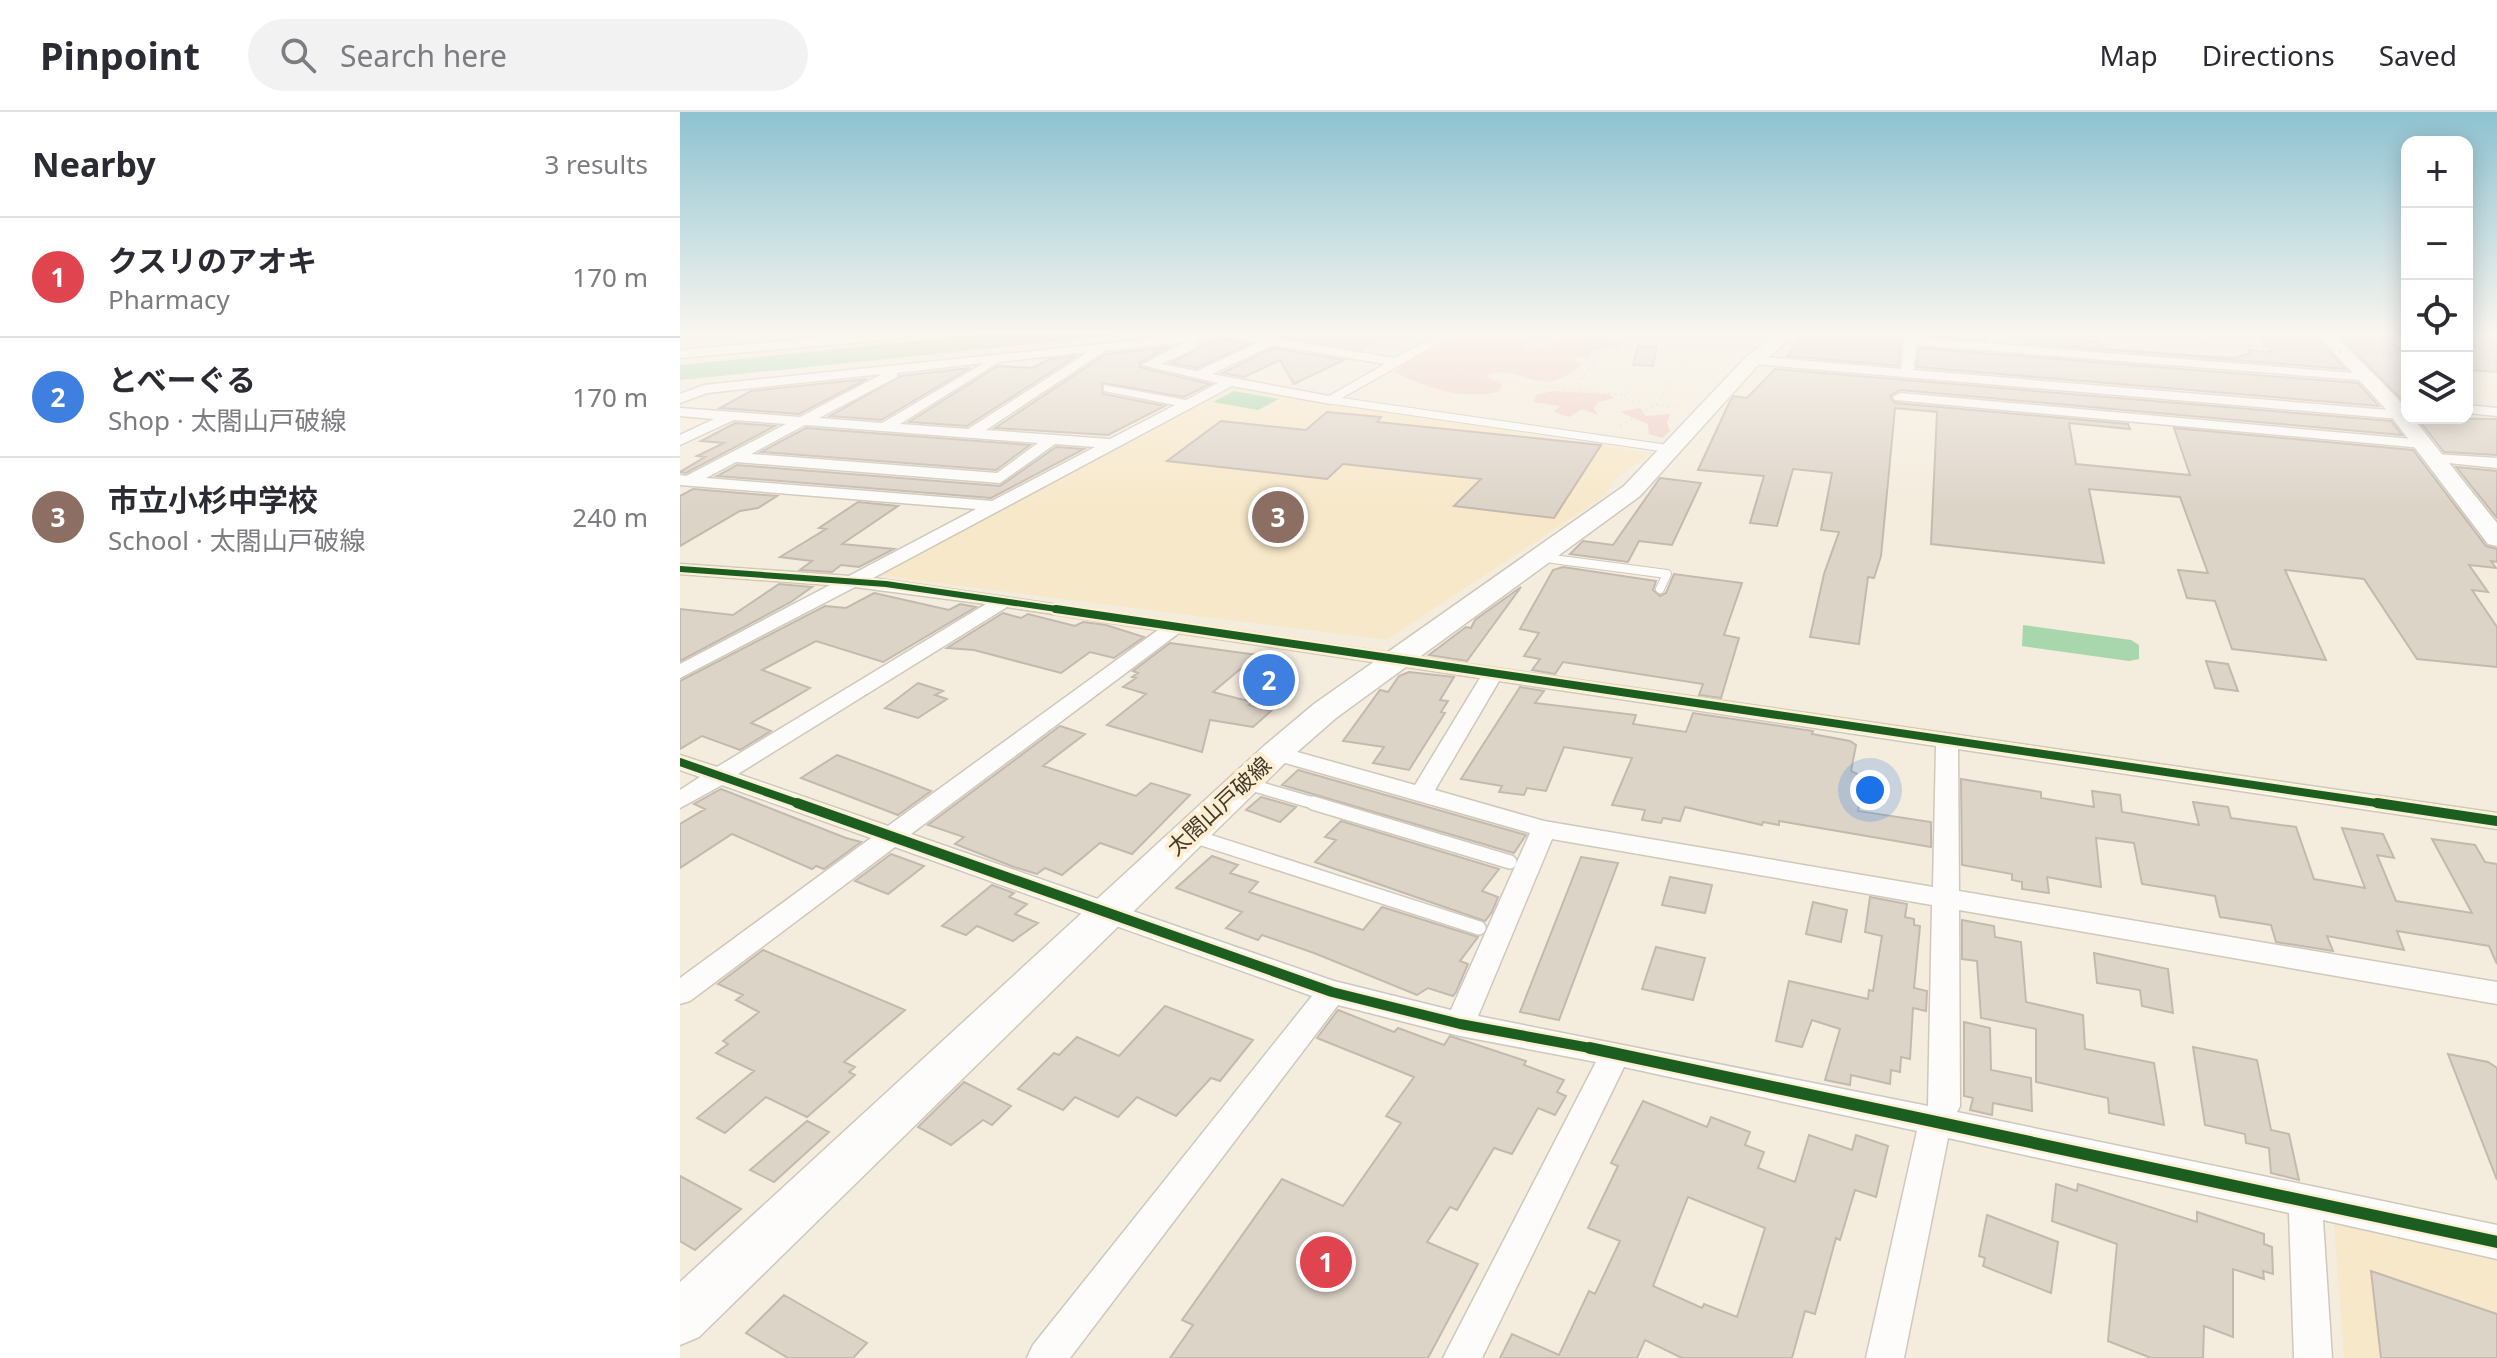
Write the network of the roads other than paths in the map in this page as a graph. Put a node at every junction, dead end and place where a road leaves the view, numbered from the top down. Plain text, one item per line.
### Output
1 (857, 392) edge
2 (944, 392) edge
3 (1035, 392) edge
4 (1129, 392) edge
5 (1211, 392) edge
6 (1287, 392) edge
7 (1345, 392) edge
8 (1724, 392) edge
9 (1902, 392) edge
10 (2132, 392) edge
11 (2382, 392) edge
12 (2154, 394) junction
13 (1331, 400) junction
14 (1188, 404) junction
15 (2399, 408) edge
16 (2473, 410) edge
17 (680, 412) edge
18 (2497, 412) edge
19 (732, 416) junction
20 (805, 420) junction
21 (2166, 420) junction
22 (886, 426) junction
23 (972, 433) junction
24 (1052, 439) junction
25 (680, 441) edge
26 (1114, 444) junction
27 (1671, 449) junction
28 (2429, 451) junction
29 (734, 457) junction
30 (2497, 463) edge
31 (683, 482) edge
32 (995, 506) junction
33 (2489, 521) edge
34 (2497, 539) edge
35 (1537, 557) junction
36 (680, 569) edge
37 (847, 582) junction
38 (1660, 589) dead end
39 (1004, 601) junction
40 (1177, 625) junction
41 (1399, 659) junction
42 (680, 672) edge
43 (1493, 673) junction
44 (1947, 741) junction
45 (1276, 753) junction
46 (680, 762) edge
47 (720, 776) junction
48 (1244, 782) junction
49 (1421, 794) junction
50 (680, 800) edge
51 (2497, 821) edge
52 (1544, 829) junction
53 (1188, 834) junction
54 (892, 837) junction
55 (1510, 862) dead end
56 (1947, 897) junction
57 (1105, 913) junction
58 (1479, 928) dead end
59 (1332, 992) junction
60 (680, 993) edge
61 (2497, 993) edge
62 (1460, 1024) junction
63 (1616, 1053) junction
64 (1935, 1123) junction
65 (2305, 1201) junction
66 (2497, 1242) edge
67 (680, 1318) edge
68 (1046, 1358) edge
69 (1462, 1358) edge
70 (1885, 1358) edge
71 (2313, 1358) edge

1 - 20 street
2 - 22 street
3 - 23 street
4 - 14 street
5 - 14 street
6 - 13 street
7 - 13 street
8 - 27 main road, 太閤山戸破線
9 - 21 street
10 - 12 street
11 - 15 main road
12 - 15 street
12 - 21 street
13 - 27 lane
14 - 26 street
15 - 28 main road
16 - 18 street
17 - 19 street
19 - 20 street
19 - 25 street
20 - 22 street
20 - 29 street
21 - 28 street
22 - 23 street
23 - 24 street
24 - 26 street
24 - 29 street
26 - 32 street
27 - 35 main road, 太閤山戸破線
28 - 30 street
28 - 33 main road
29 - 31 street
31 - 32 street
32 - 37 street
33 - 34 main road
35 - 38 lane
35 - 41 main road, 太閤山戸破線
36 - 37 street
37 - 39 street
37 - 42 street
39 - 40 street
39 - 47 street
40 - 41 street
40 - 54 street
41 - 43 street
41 - 45 main road, 太閤山戸破線
43 - 44 street
43 - 49 street
44 - 51 street
44 - 56 street
45 - 48 main road, 太閤山戸破線
45 - 49 street
46 - 47 street
47 - 50 street
47 - 54 street
48 - 53 main road, 太閤山戸破線
48 - 55 lane
49 - 52 street
52 - 56 street
52 - 62 street
53 - 57 main road, 太閤山戸破線
53 - 58 lane
54 - 57 street
54 - 60 street
56 - 61 street
56 - 64 street
57 - 59 street
57 - 67 main road, 太閤山戸破線
59 - 62 street
59 - 68 street
62 - 63 street
63 - 64 street
63 - 69 street
64 - 65 street
64 - 70 street
65 - 66 street
65 - 71 street

